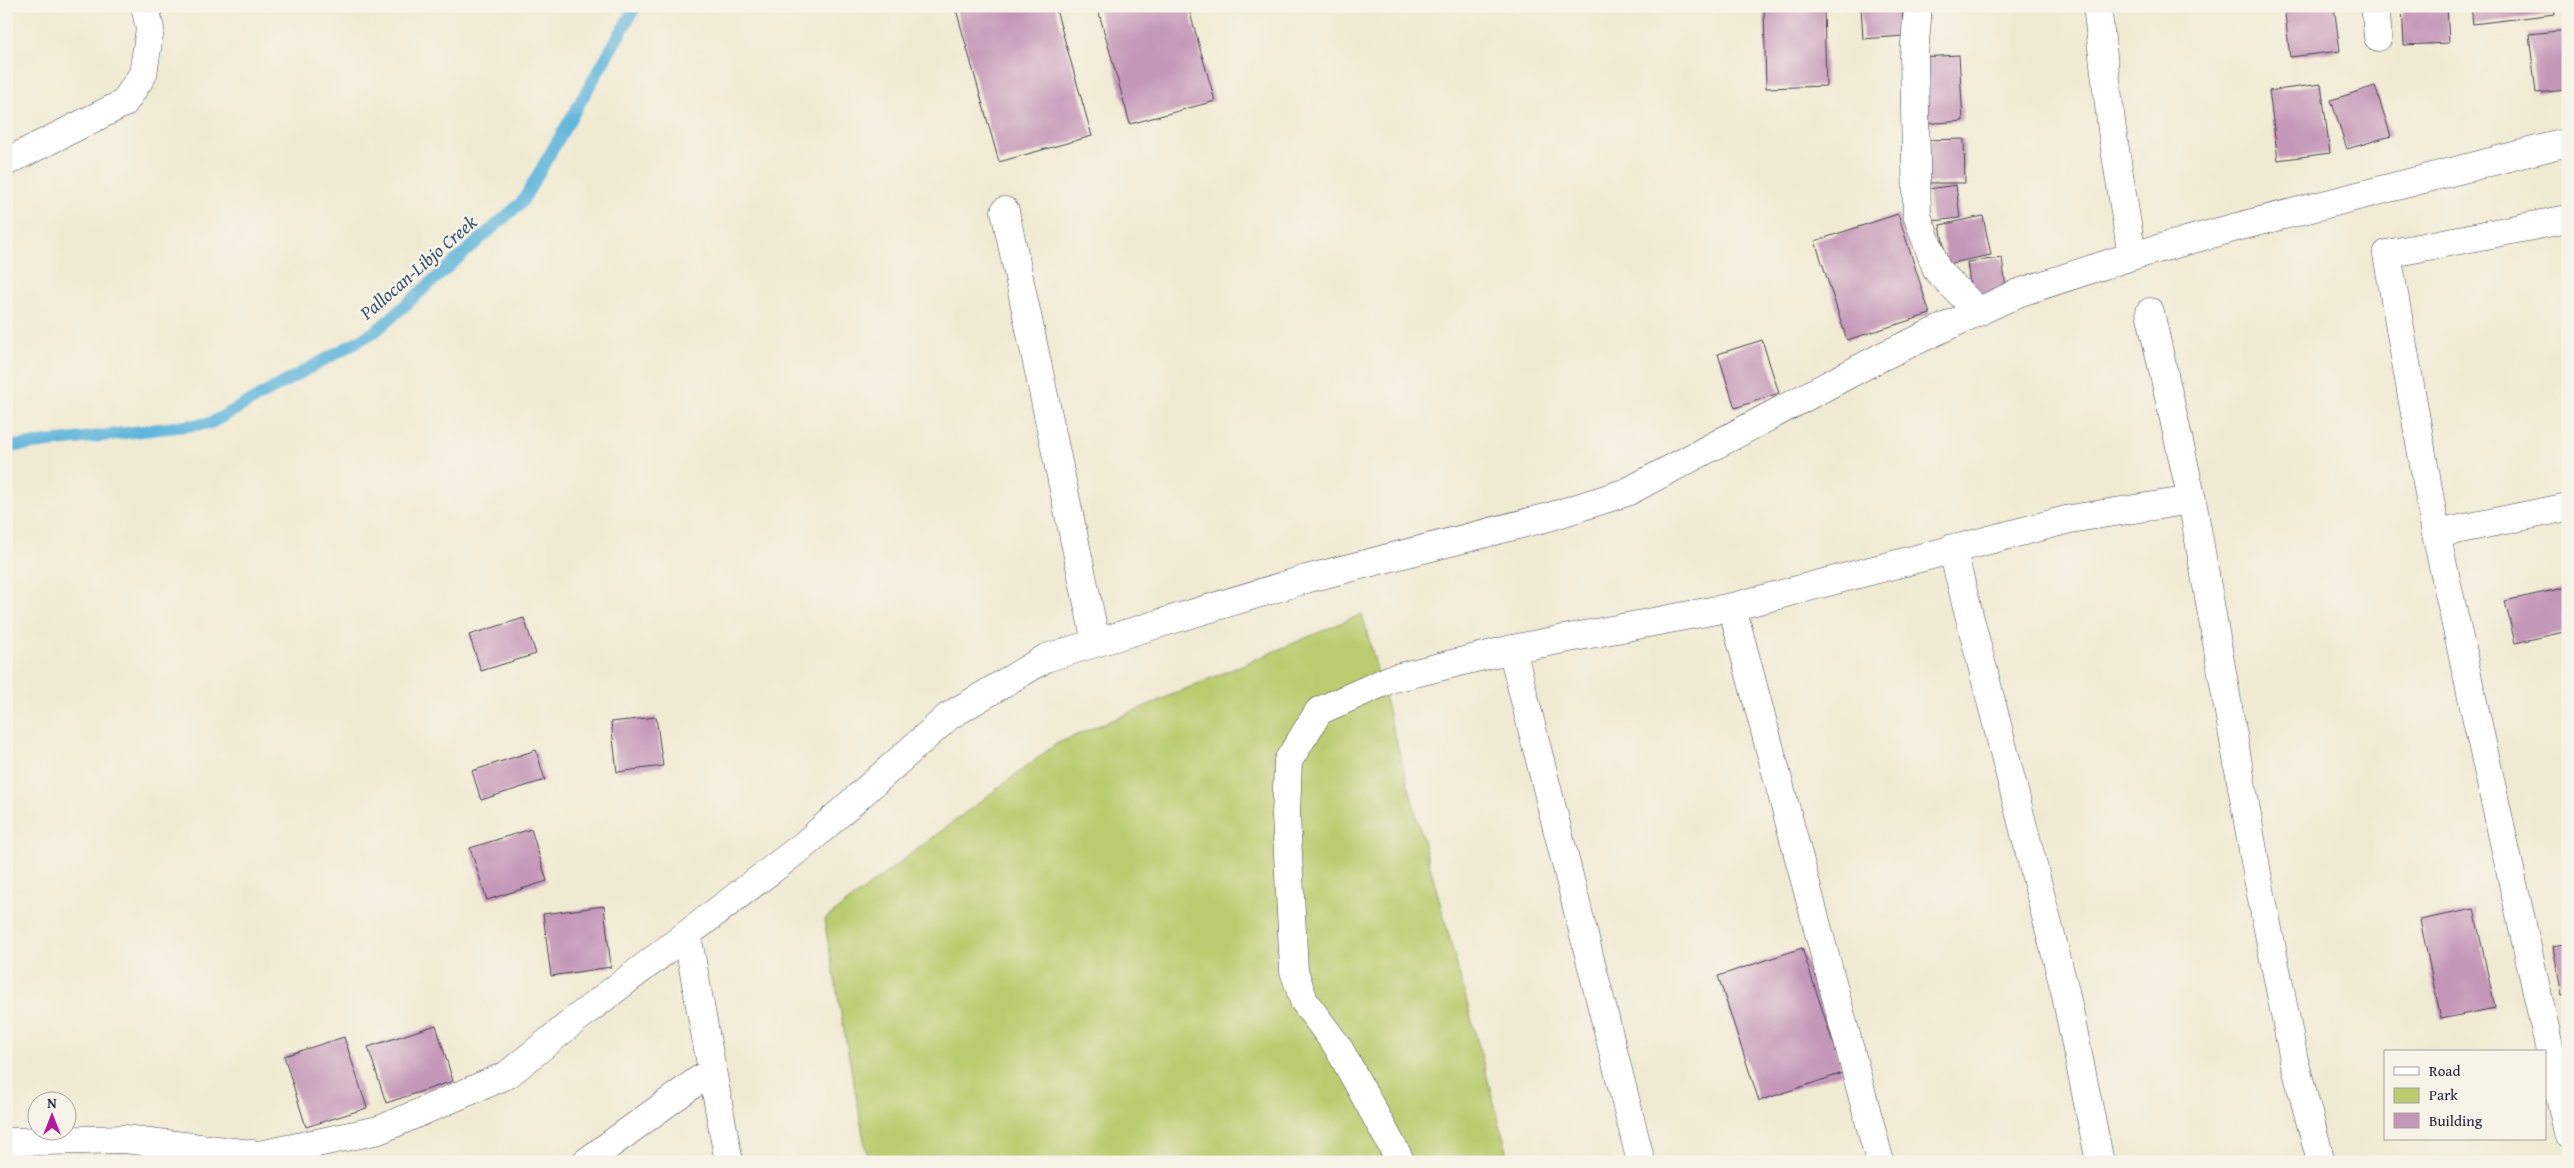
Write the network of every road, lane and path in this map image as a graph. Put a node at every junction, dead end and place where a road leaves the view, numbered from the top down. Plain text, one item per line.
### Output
1 (145, 6) edge
2 (1918, 6) edge
3 (2097, 6) edge
4 (2375, 6) edge
5 (2378, 37) dead end
6 (2568, 142) edge
7 (6, 162) edge
8 (1005, 211) dead end
9 (2568, 219) edge
10 (2132, 256) junction
11 (1979, 312) junction
12 (2150, 312) dead end
13 (2192, 500) junction
14 (2568, 507) edge
15 (2436, 534) junction
16 (1952, 548) junction
17 (1732, 608) junction
18 (1096, 642) junction
19 (1512, 649) junction
20 (687, 935) junction
21 (711, 1071) junction
22 (2568, 1133) edge
23 (6, 1142) edge
24 (586, 1162) edge
25 (729, 1162) edge
26 (1401, 1162) edge
27 (1641, 1162) edge
28 (1880, 1162) edge
29 (2100, 1162) edge
30 (2321, 1162) edge

1 - 7 street
2 - 11 street
3 - 10 street
4 - 5 street
6 - 10 street
8 - 18 street
9 - 15 street
10 - 11 street
11 - 18 street
12 - 13 street
13 - 16 street
13 - 30 street
14 - 15 street
15 - 22 street
16 - 17 street
16 - 29 street
17 - 19 street
17 - 28 street
18 - 20 street
19 - 26 street
19 - 27 street
20 - 21 street
20 - 23 street
21 - 24 street
21 - 25 street

